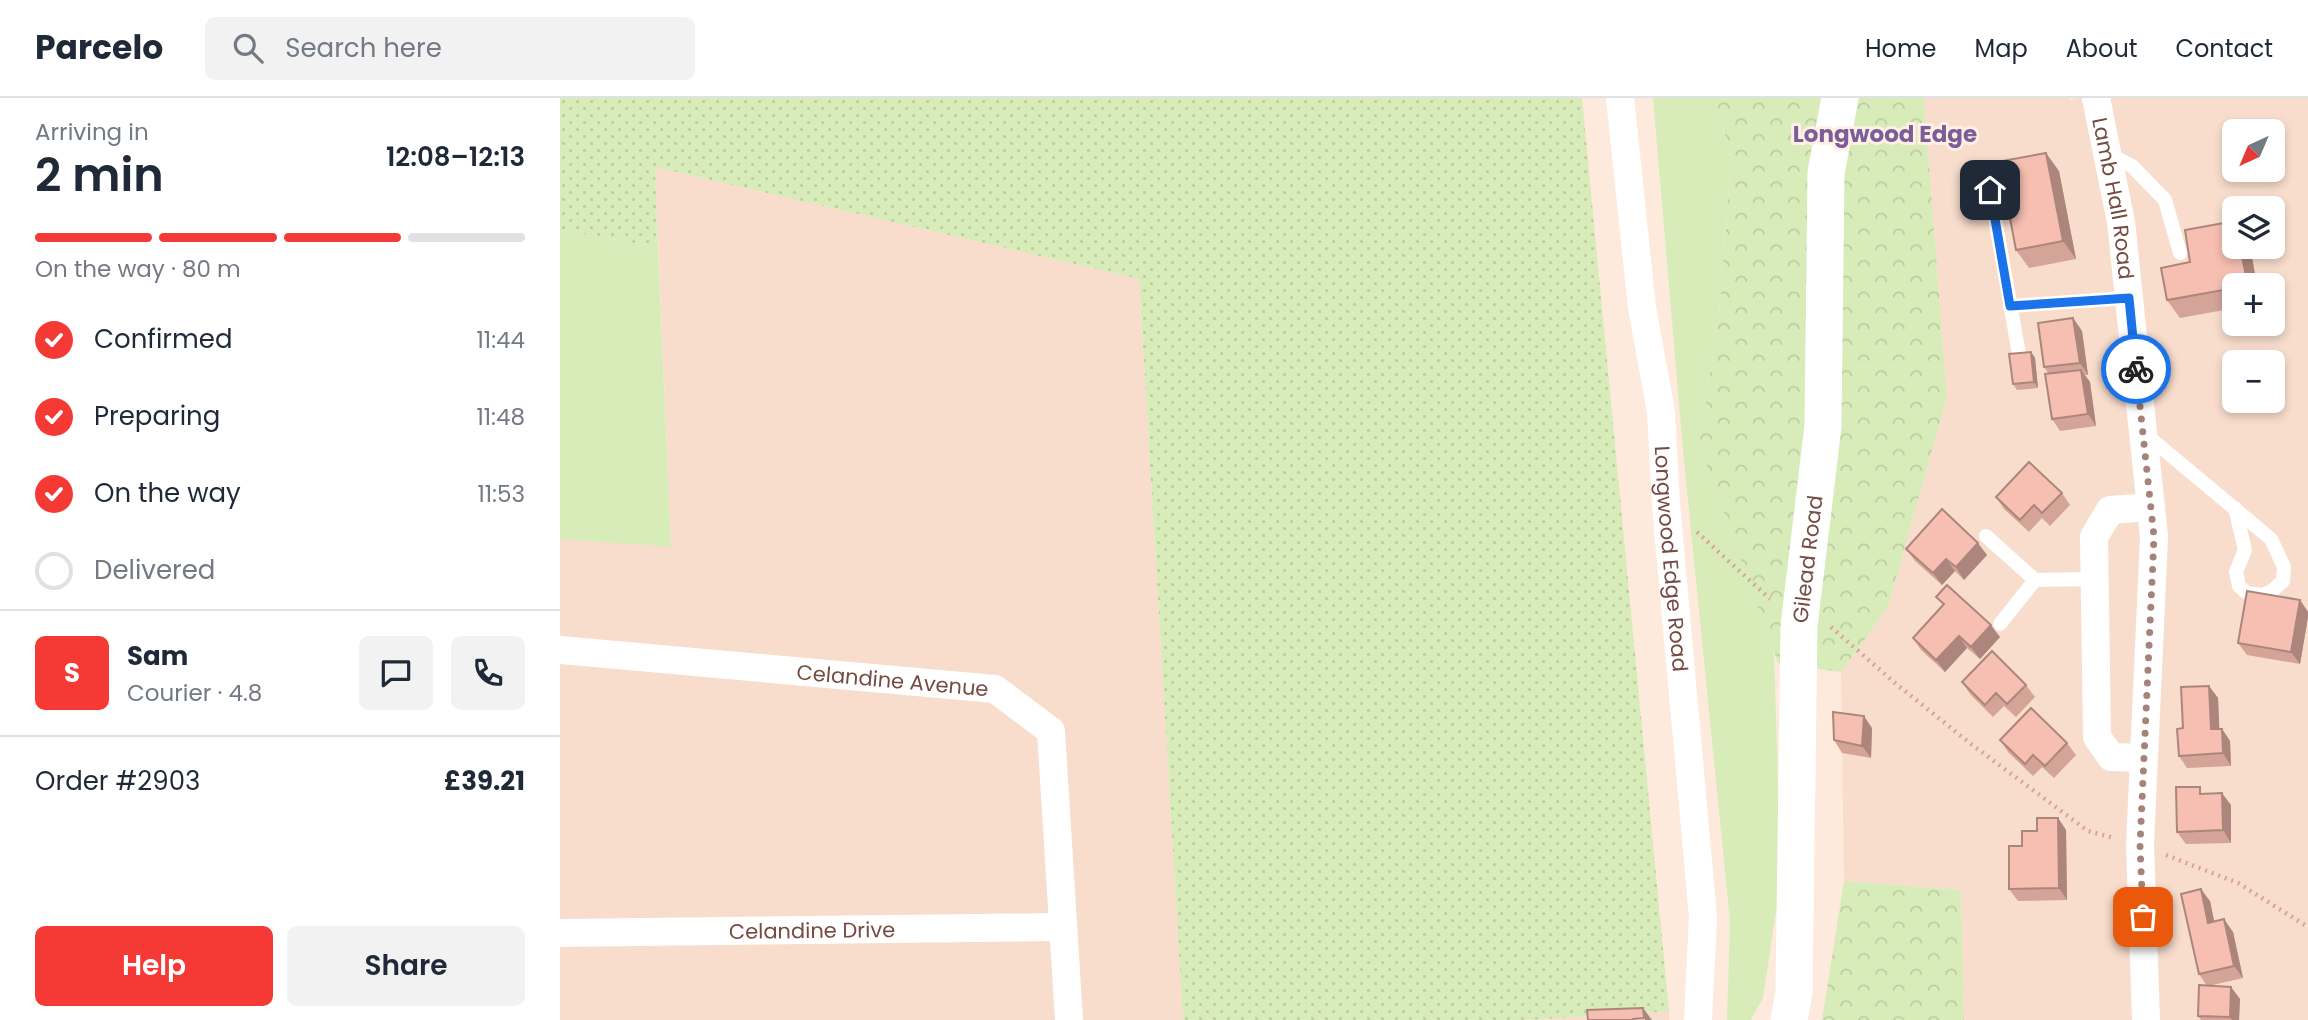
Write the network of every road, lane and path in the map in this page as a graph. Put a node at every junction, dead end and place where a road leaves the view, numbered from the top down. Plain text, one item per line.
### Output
1 (1620, 98) edge
2 (1840, 98) edge
3 (2096, 98) edge
4 (2107, 153) junction
5 (1990, 190) edge
6 (2180, 253) dead end
7 (2129, 298) junction
8 (2010, 306) junction
9 (2018, 354) edge
10 (2143, 432) junction
11 (1667, 505) junction
12 (2151, 507) junction
13 (2235, 508) junction
14 (1986, 536) dead end
15 (2095, 579) junction
16 (2035, 580) junction
17 (1801, 614) junction
18 (2000, 624) dead end
19 (560, 650) edge
20 (2144, 758) junction
21 (2140, 845) junction
22 (1063, 927) junction
23 (2308, 927) edge
24 (560, 933) edge
25 (1069, 1020) edge
26 (1698, 1020) edge
27 (1788, 1020) edge
28 (2146, 1020) edge

1 - 11 street, Longwood Edge Road
2 - 17 street, Gilead Road
3 - 4 street, Lamb Hall Road
4 - 6 lane
4 - 7 street, Lamb Hall Road
5 - 8 lane
7 - 8 lane
7 - 10 street, Lamb Hall Road
8 - 9 lane
10 - 12 street, Lamb Hall Road
10 - 13 lane
11 - 17 path
11 - 26 street, Longwood Edge Road
12 - 15 street
12 - 20 street, Lamb Hall Road
13 - 13 lane
14 - 16 lane
15 - 16 lane
15 - 20 street
16 - 18 lane
17 - 21 path
17 - 27 street, Gilead Road
19 - 22 street, Celandine Avenue
20 - 21 street, Lamb Hall Road
21 - 23 path
21 - 28 street, Lamb Hall Road
22 - 24 street, Celandine Drive
22 - 25 street, Celandine Avenue

